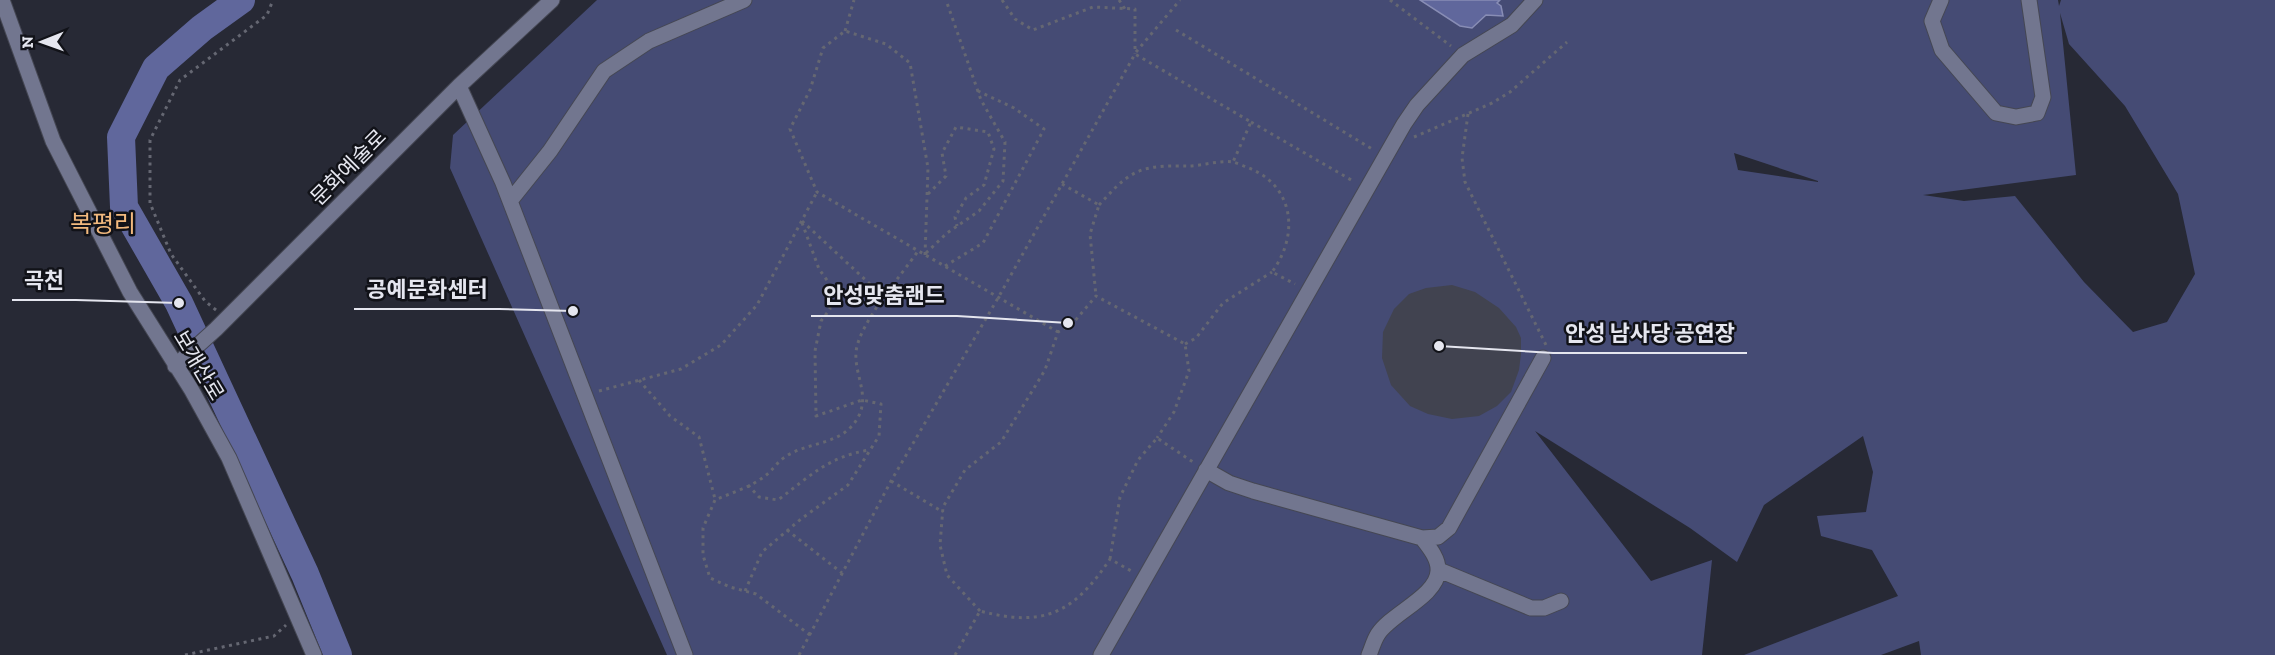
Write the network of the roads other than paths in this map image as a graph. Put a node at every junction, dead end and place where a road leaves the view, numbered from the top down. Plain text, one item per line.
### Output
1 (2, 0) edge
2 (552, 0) edge
3 (744, 0) edge
4 (1535, 0) edge
5 (1941, 0) edge
6 (2029, 0) edge
7 (459, 86) junction
8 (510, 201) junction
9 (1543, 358) road end
10 (175, 366) junction
11 (1206, 470) junction
12 (1422, 538) junction
13 (1439, 570) junction
14 (1561, 601) dead end
15 (314, 655) edge
16 (685, 655) edge
17 (1101, 655) edge
18 (1369, 655) edge

1 - 10 street, 보개산로
2 - 7 street, 문화예술로
3 - 8 street
4 - 11 street
5 - 6 street
7 - 8 street
7 - 10 street, 문화예술로
8 - 16 street
9 - 12 street
10 - 15 street, 보개산로
11 - 12 street
11 - 17 street
12 - 13 street
13 - 14 street
13 - 18 street

